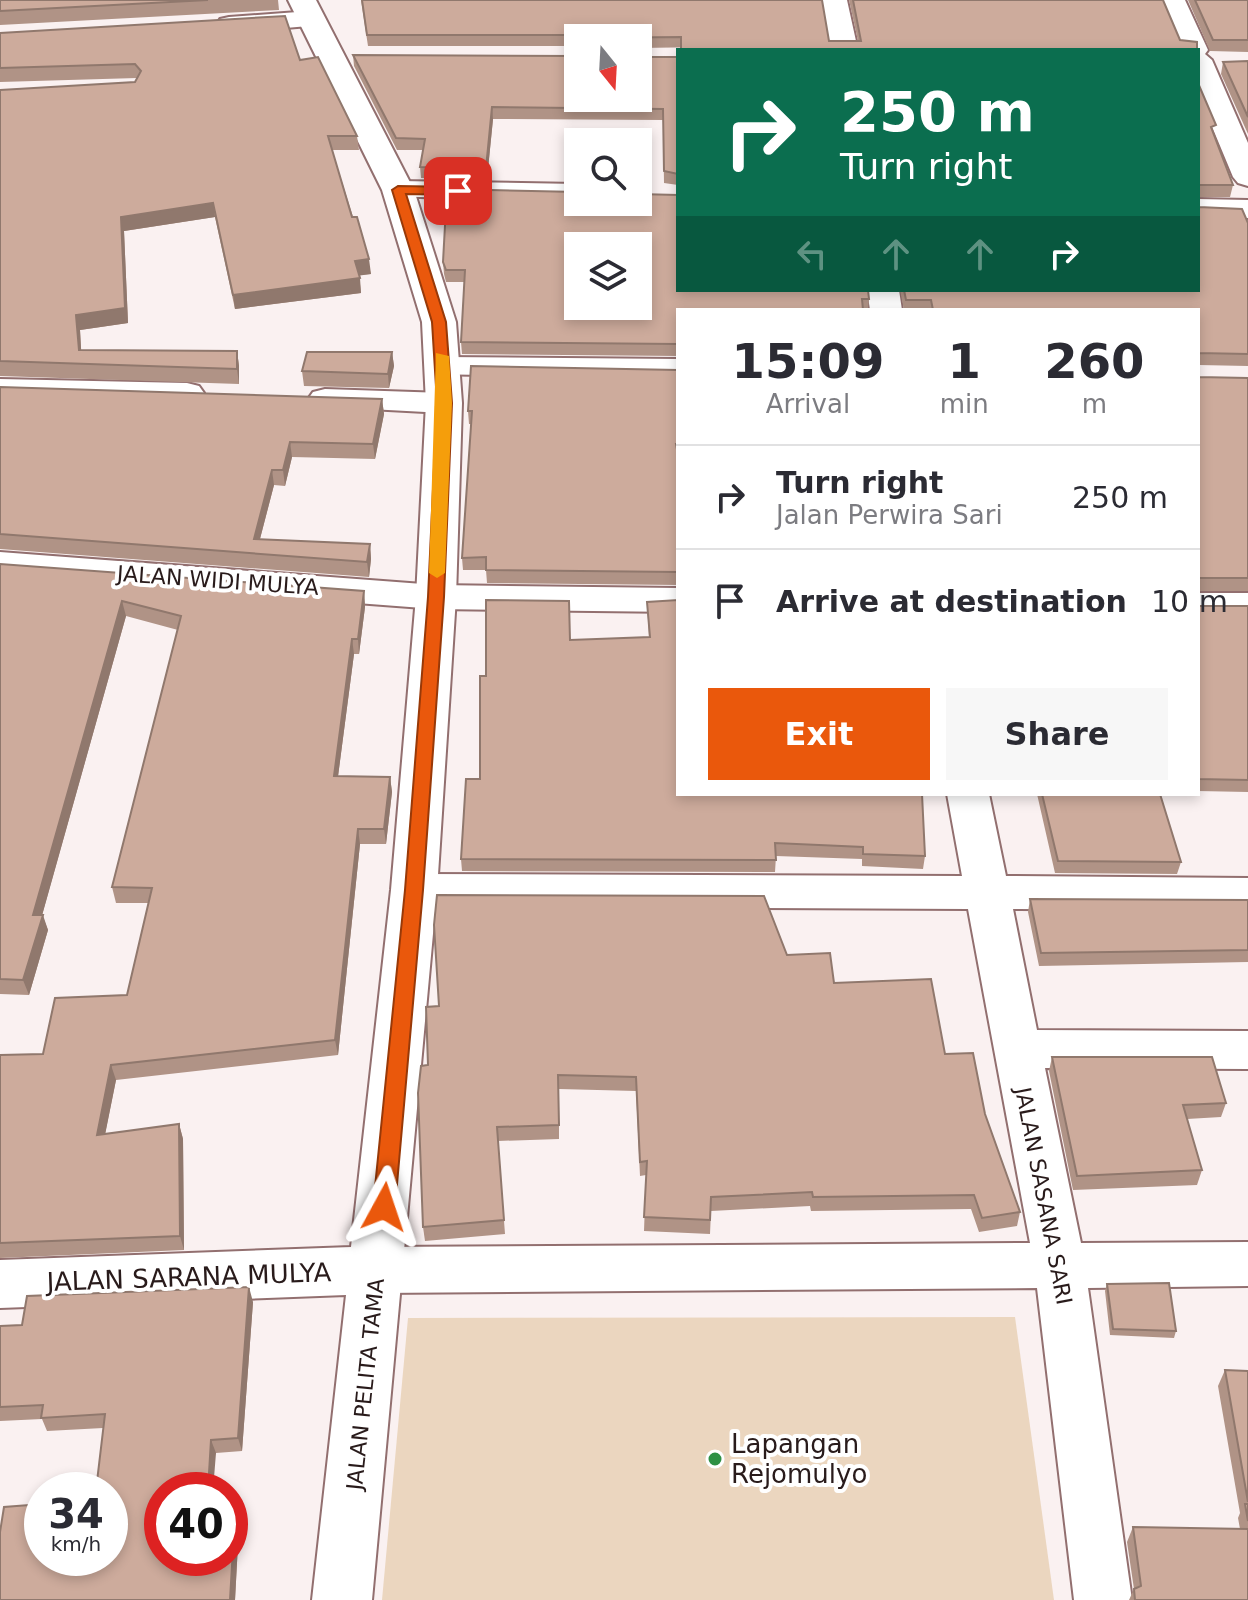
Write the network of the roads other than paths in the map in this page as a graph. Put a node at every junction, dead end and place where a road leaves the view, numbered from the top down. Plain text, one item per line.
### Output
1 (834, 0) edge
2 (1172, 0) edge
3 (307, 10) edge
4 (207, 26) edge
5 (844, 48) edge
6 (1196, 48) edge
7 (1202, 60) edge
8 (1248, 177) edge
9 (398, 190) junction
10 (564, 193) edge
11 (1200, 208) edge
12 (1248, 209) edge
13 (676, 369) edge
14 (443, 385) junction
15 (0, 389) edge
16 (225, 395) edge
17 (287, 397) edge
18 (0, 564) edge
19 (436, 597) junction
20 (676, 600) edge
21 (1200, 605) edge
22 (1248, 605) edge
23 (968, 796) edge
24 (414, 890) junction
25 (989, 891) junction
26 (1248, 894) edge
27 (1016, 1049) junction
28 (1248, 1050) edge
29 (1248, 1264) edge
30 (1060, 1267) junction
31 (378, 1270) junction
32 (0, 1284) edge
33 (342, 1600) edge
34 (1103, 1600) edge

1 - 5 street
2 - 6 street
3 - 4 street
3 - 9 street, JALAN PELITA TAMA
7 - 8 street
9 - 10 street
9 - 14 street, JALAN PELITA TAMA
11 - 12 street
13 - 14 street
14 - 17 street
14 - 19 street, JALAN PELITA TAMA
15 - 16 street
18 - 19 street, JALAN WIDI MULYA
19 - 20 street, JALAN WIDI MULYA
19 - 24 street, JALAN PELITA TAMA
21 - 22 street
23 - 25 street, JALAN SASANA SARI
24 - 25 street
24 - 31 street, JALAN PELITA TAMA
25 - 26 street
25 - 27 street, JALAN SASANA SARI
27 - 28 street
27 - 30 street, JALAN SASANA SARI
29 - 30 street
30 - 31 street
30 - 34 street, JALAN SASANA SARI
31 - 32 street, JALAN SARANA MULYA
31 - 33 street, JALAN PELITA TAMA

